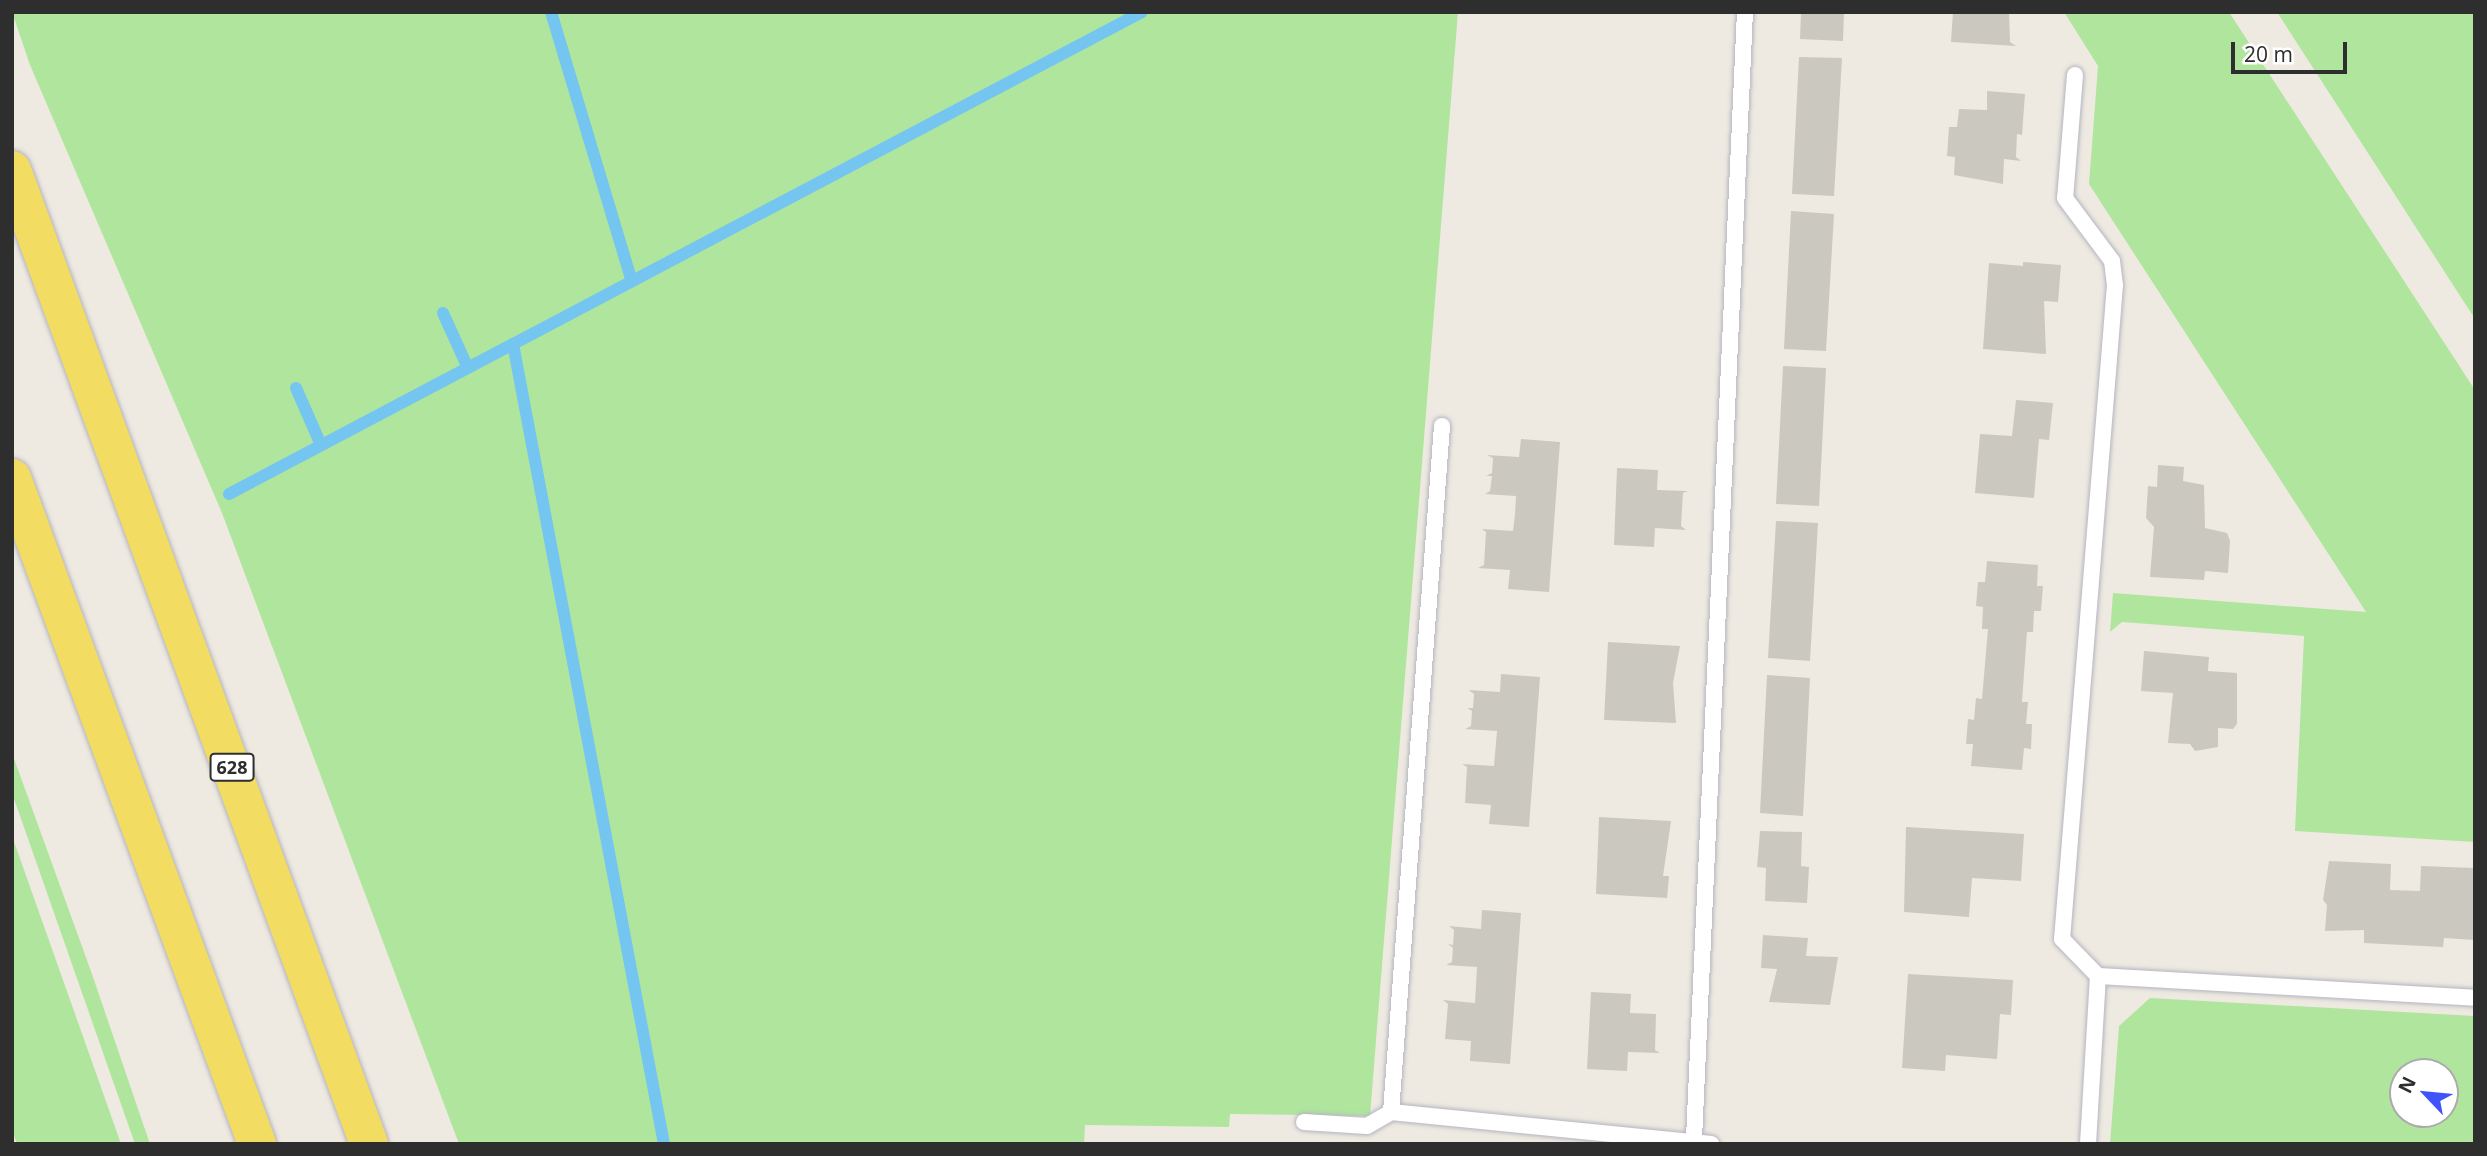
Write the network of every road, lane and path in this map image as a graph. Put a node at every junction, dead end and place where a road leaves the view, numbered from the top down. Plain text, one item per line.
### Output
1 (1745, 12) edge
2 (2075, 75) dead end
3 (12, 170) edge
4 (1442, 426) dead end
5 (12, 478) edge
6 (2098, 976) junction
7 (2475, 998) edge
8 (1391, 1112) junction
9 (1304, 1122) dead end
10 (1694, 1139) junction
11 (257, 1144) edge
12 (369, 1144) edge
13 (1711, 1144) edge
14 (2088, 1144) edge

1 - 10 lane
2 - 6 lane
3 - 12 main road, 628
4 - 8 lane
5 - 11 main road
6 - 7 lane
6 - 14 lane
8 - 9 lane
8 - 10 lane
10 - 13 lane

